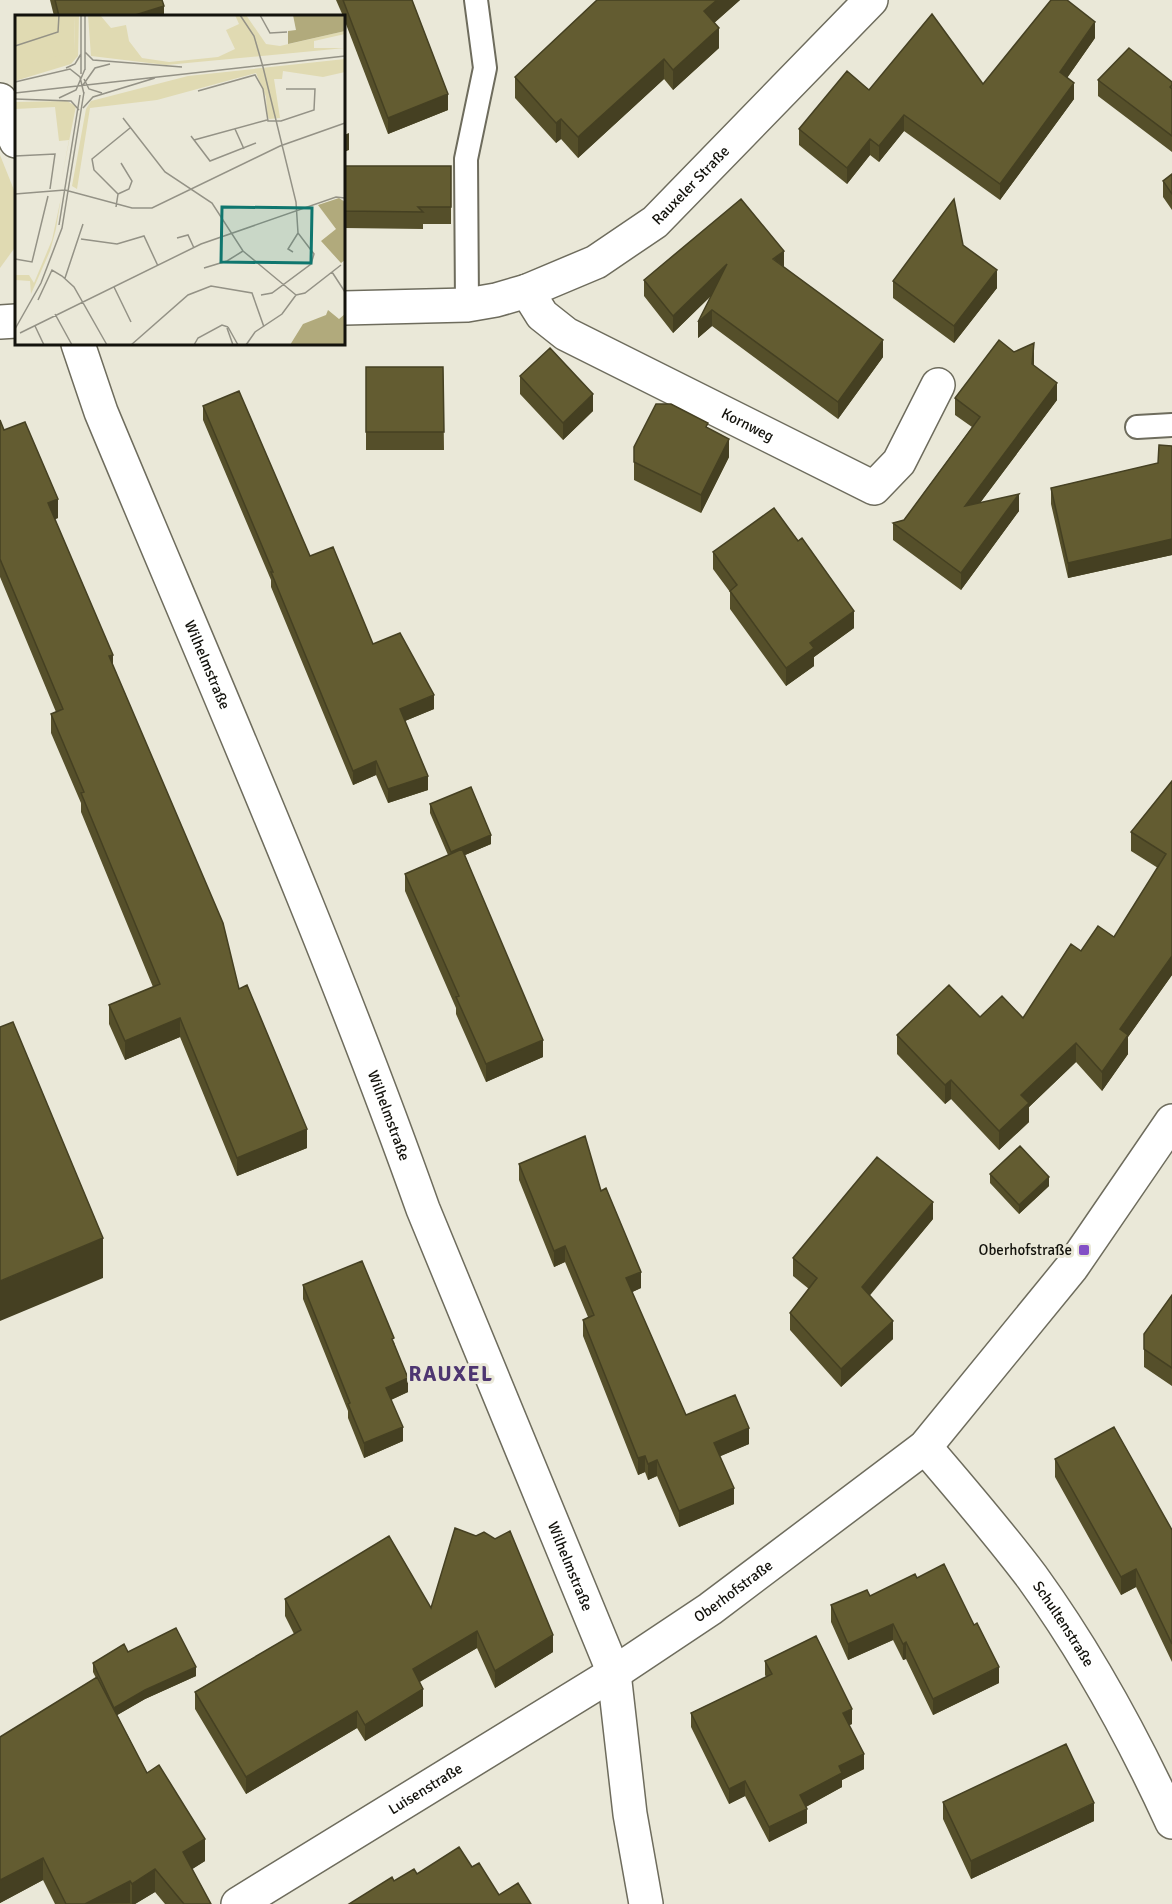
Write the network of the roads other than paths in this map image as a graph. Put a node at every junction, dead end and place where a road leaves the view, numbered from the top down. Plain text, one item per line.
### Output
1 (476, 0) edge
2 (871, 0) edge
3 (0, 100) edge
4 (15, 138) edge
5 (527, 291) junction
6 (467, 305) junction
7 (345, 308) edge
8 (15, 321) edge
9 (0, 322) edge
10 (78, 345) edge
11 (938, 385) dead end
12 (1172, 425) edge
13 (1137, 427) dead end
14 (1172, 1121) edge
15 (925, 1447) junction
16 (614, 1673) junction
17 (1172, 1822) edge
18 (238, 1904) edge
19 (646, 1904) edge

1 - 6 lane
2 - 5 street, Rauxeler Straße
3 - 4 street
5 - 6 street, Rauxeler Straße
5 - 11 street, Kornweg
6 - 7 street, Rauxeler Straße
8 - 9 street
10 - 16 street, Wilhelmstraße
12 - 13 lane
14 - 15 street, Oberhofstraße
15 - 16 street, Oberhofstraße
15 - 17 street, Schultenstraße
16 - 18 street, Luisenstraße
16 - 19 street, Wilhelmstraße

